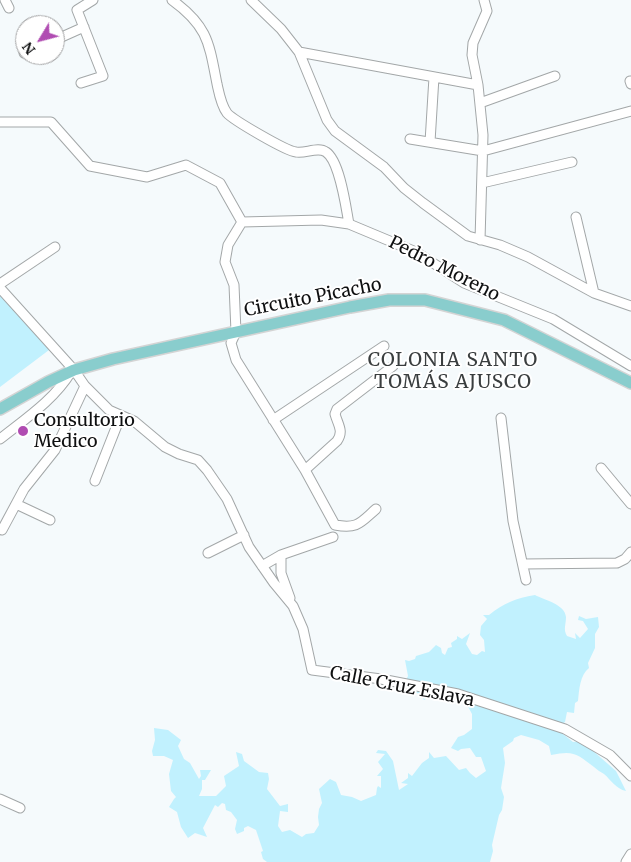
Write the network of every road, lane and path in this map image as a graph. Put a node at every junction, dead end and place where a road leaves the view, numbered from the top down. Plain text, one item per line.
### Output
1 (93, 0) edge
2 (172, 0) edge
3 (251, 0) edge
4 (484, 0) edge
5 (84, 27) junction
6 (65, 36) edge
7 (299, 52) junction
8 (555, 76) dead end
9 (434, 77) junction
10 (81, 84) dead end
11 (478, 85) junction
12 (480, 103) junction
13 (631, 111) edge
14 (0, 122) edge
15 (410, 139) dead end
16 (430, 142) junction
17 (483, 151) junction
18 (572, 162) dead end
19 (482, 183) junction
20 (576, 217) dead end
21 (242, 222) junction
22 (348, 224) junction
23 (480, 240) junction
24 (54, 247) dead end
25 (0, 284) edge
26 (0, 288) edge
27 (594, 293) junction
28 (631, 306) edge
29 (236, 332) junction
30 (384, 346) dead end
31 (394, 366) dead end
32 (631, 366) edge
33 (73, 371) junction
34 (631, 383) edge
35 (85, 386) junction
36 (0, 409) edge
37 (121, 415) junction
38 (501, 418) dead end
39 (273, 420) junction
40 (0, 439) edge
41 (601, 468) dead end
42 (305, 470) junction
43 (95, 481) dead end
44 (16, 504) junction
45 (631, 504) edge
46 (376, 509) dead end
47 (50, 520) dead end
48 (2, 530) dead end
49 (244, 535) junction
50 (333, 537) dead end
51 (631, 552) edge
52 (208, 553) dead end
53 (281, 555) junction
54 (523, 564) junction
55 (262, 566) junction
56 (526, 580) dead end
57 (293, 606) junction
58 (631, 776) edge
59 (0, 799) edge
60 (20, 808) dead end
61 (631, 854) edge
62 (626, 862) edge

1 - 5 street
2 - 22 street
3 - 7 street
4 - 11 street
5 - 6 street
5 - 10 street
7 - 9 street
7 - 23 street
8 - 12 street
9 - 11 street
9 - 16 street
11 - 12 street
12 - 17 street
13 - 17 street
14 - 21 street
15 - 16 street
16 - 17 street
17 - 19 street
18 - 19 street
19 - 23 street
20 - 27 street
21 - 22 street, Pedro Moreno
21 - 29 street
22 - 32 street, Pedro Moreno
23 - 27 street
24 - 25 street
26 - 33 street, Calle Cruz Eslava
27 - 28 street
29 - 33 main road, Circuito Picacho
29 - 34 main road, Circuito Picacho
29 - 39 street
30 - 39 street
31 - 42 street
33 - 35 street, Calle Cruz Eslava
33 - 36 main road, Circuito Picacho
33 - 40 street
35 - 37 street, Calle Cruz Eslava
35 - 44 street
37 - 43 street
37 - 49 street, Calle Cruz Eslava
38 - 54 street
39 - 42 street
41 - 45 street
42 - 46 street
44 - 47 street
44 - 48 street
49 - 52 street
49 - 55 street, Calle Cruz Eslava
50 - 53 street
51 - 54 street
53 - 55 street
53 - 57 street
54 - 56 street
55 - 57 street, Calle Cruz Eslava
57 - 58 street, Calle Cruz Eslava
59 - 60 street
61 - 62 street

